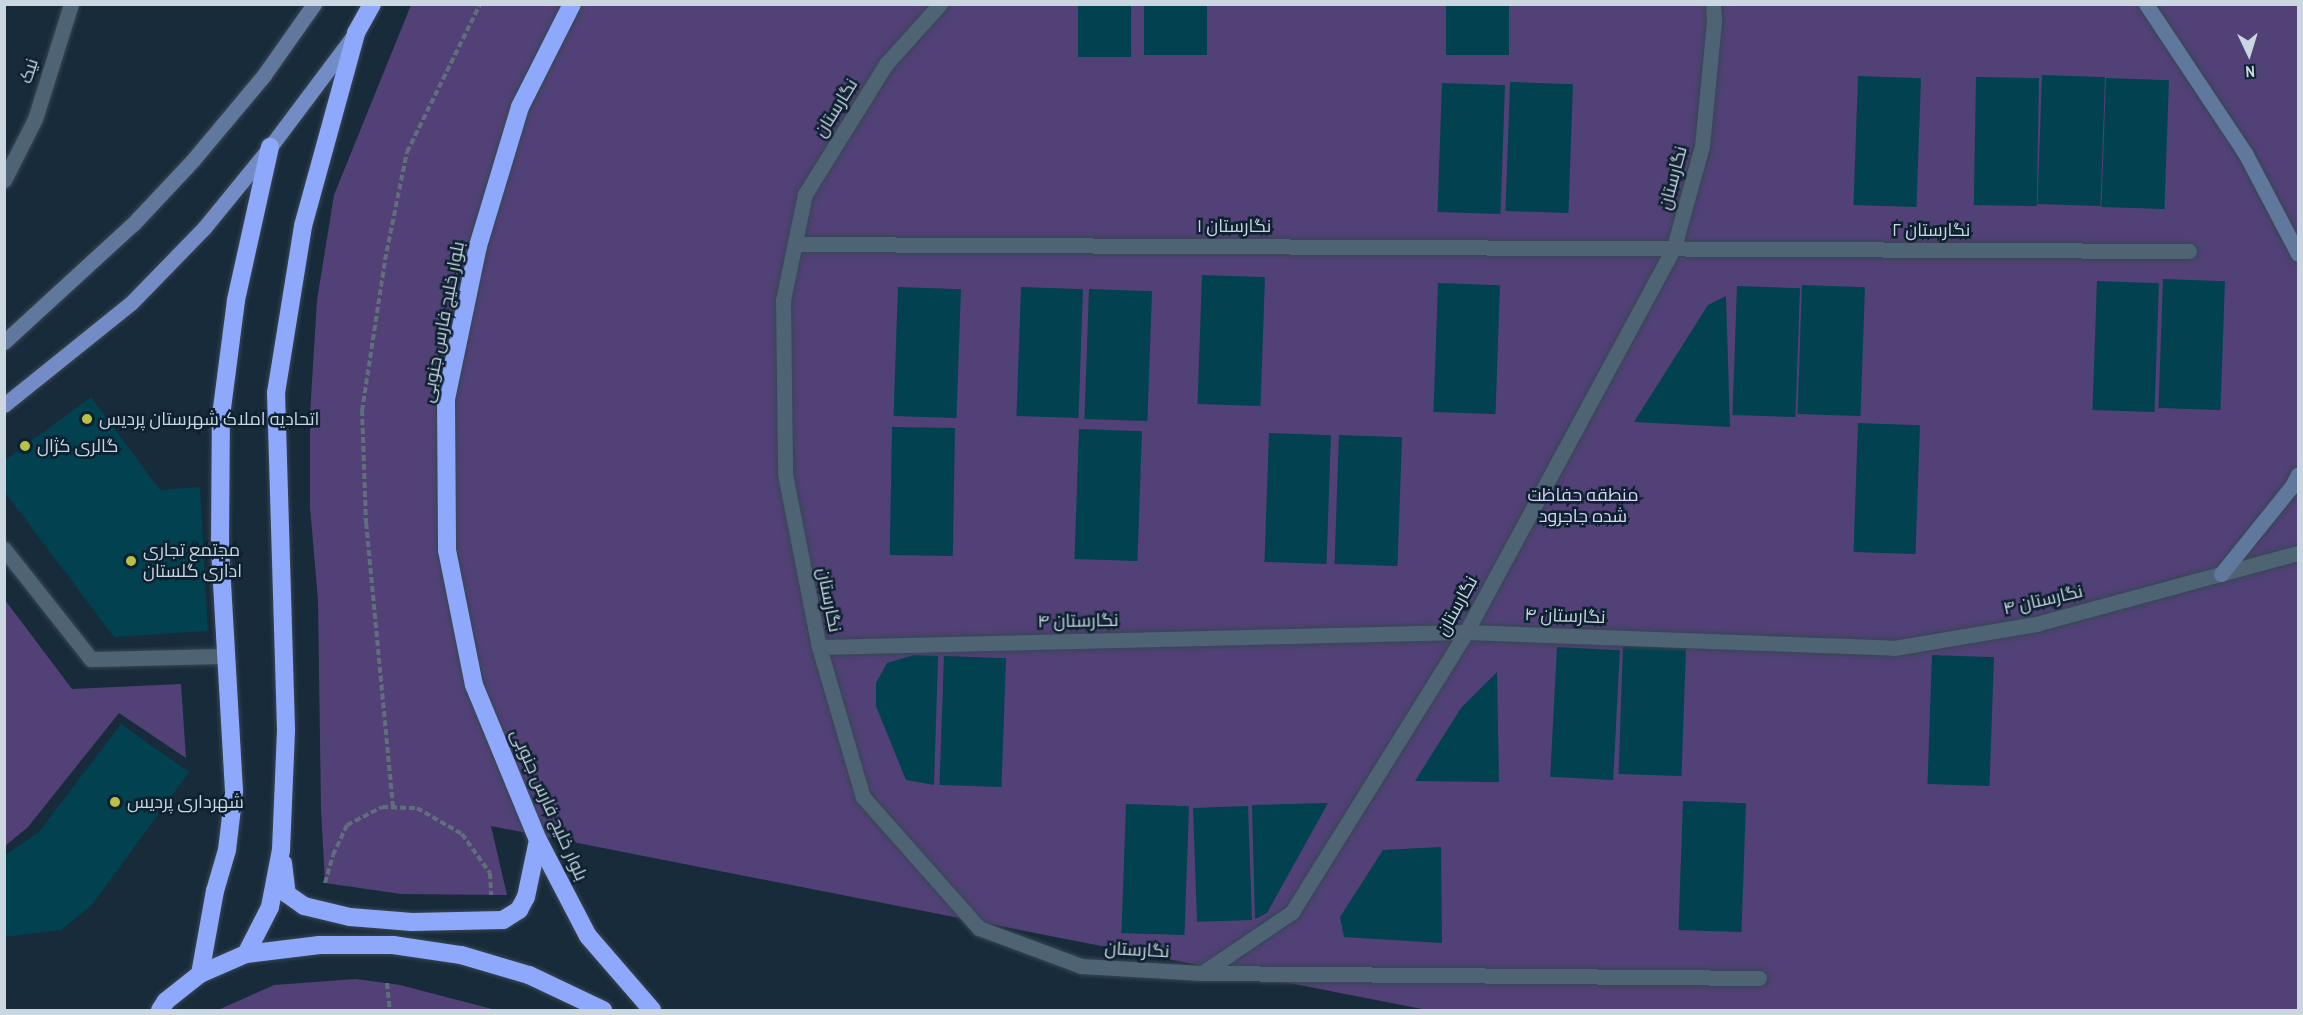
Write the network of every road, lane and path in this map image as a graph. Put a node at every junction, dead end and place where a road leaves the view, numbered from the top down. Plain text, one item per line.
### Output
1 (71, 4) edge
2 (314, 4) edge
3 (372, 4) edge
4 (480, 4) edge
5 (572, 4) edge
6 (940, 4) edge
7 (1713, 4) edge
8 (2145, 4) edge
9 (356, 33) junction
10 (270, 147) junction
11 (4, 180) edge
12 (795, 244) junction
13 (1674, 247) junction
14 (2188, 251) dead end
15 (2298, 254) edge
16 (4, 342) edge
17 (4, 405) edge
18 (2298, 474) edge
19 (4, 549) edge
20 (2298, 553) edge
21 (2221, 574) junction
22 (1466, 632) junction
23 (819, 646) junction
24 (225, 656) junction
25 (393, 807) junction
26 (538, 840) junction
27 (281, 850) junction
28 (325, 883) dead end
29 (491, 896) dead end
30 (246, 954) junction
31 (1202, 973) junction
32 (200, 974) junction
33 (1759, 978) dead end
34 (387, 983) dead end
35 (159, 1011) edge
36 (390, 1011) edge
37 (603, 1011) edge
38 (652, 1011) edge

1 - 11 street, نیک
2 - 16 main road
3 - 9 highway
4 - 25 path
5 - 26 highway, بلوار خلیج فارس جنوبی
6 - 12 street, نگارستان
7 - 13 street, نگارستان
8 - 15 main road
9 - 10 main road
9 - 27 highway
10 - 17 main road
10 - 24 highway
12 - 13 street, نگارستان ۱
12 - 23 street, نگارستان
13 - 14 street, نگارستان ۲
13 - 22 street, نگارستان
18 - 21 main road
19 - 24 street
20 - 21 street, نگارستان ۴
21 - 22 street, نگارستان ۴
22 - 23 street, نگارستان ۴
22 - 31 street, نگارستان
23 - 31 street, نگارستان
24 - 32 highway
25 - 28 path
25 - 29 path
26 - 27 highway
26 - 38 highway, بلوار خلیج فارس جنوبی
27 - 30 highway
30 - 32 highway
30 - 37 highway
31 - 33 street
32 - 35 highway
34 - 36 path

